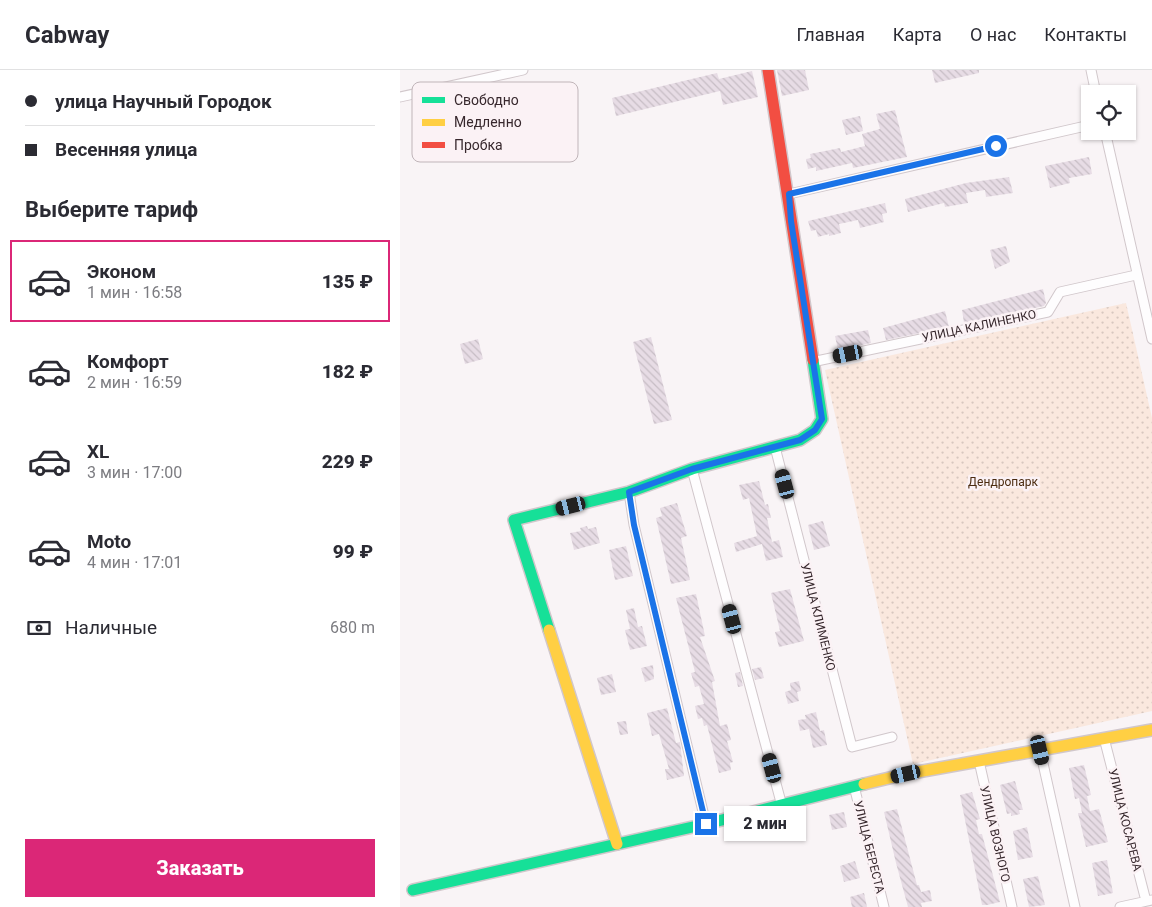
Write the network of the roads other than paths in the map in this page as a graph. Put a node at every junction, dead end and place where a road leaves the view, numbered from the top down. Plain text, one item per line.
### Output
1 (523, 70) edge
2 (768, 70) edge
3 (1091, 70) edge
4 (466, 82) edge
5 (1094, 85) edge
6 (1081, 126) edge
7 (1106, 140) edge
8 (789, 194) junction
9 (1136, 275) junction
10 (1152, 339) edge
11 (812, 362) junction
12 (775, 447) junction
13 (692, 469) junction
14 (629, 492) junction
15 (1152, 730) edge
16 (892, 737) dead end
17 (1104, 738) junction
18 (1040, 750) junction
19 (979, 761) junction
20 (854, 786) junction
21 (782, 806) junction
22 (706, 824) junction
23 (617, 844) junction
24 (413, 890) dead end
25 (1149, 901) edge
26 (1135, 905) edge
27 (884, 907) edge
28 (1012, 907) edge
29 (1075, 907) edge
30 (1120, 907) edge

1 - 4 street
2 - 8 street
3 - 5 street
6 - 8 street
7 - 9 street
8 - 11 street
9 - 10 street
9 - 11 street, УЛИЦА КАЛИНЕНКО
11 - 12 street
12 - 13 street
12 - 16 street, УЛИЦА КЛИМЕНКО
13 - 14 street
13 - 21 street
14 - 22 street
14 - 23 street
15 - 17 street
17 - 18 street
17 - 25 street, УЛИЦА КОСАРЕВА
18 - 19 street
18 - 29 street
19 - 20 street
19 - 28 street, УЛИЦА ВОЗНОГО
20 - 21 street
20 - 27 street, УЛИЦА БЕРЕСТА
21 - 22 street
22 - 23 street
23 - 24 street
25 - 26 street
26 - 30 street

